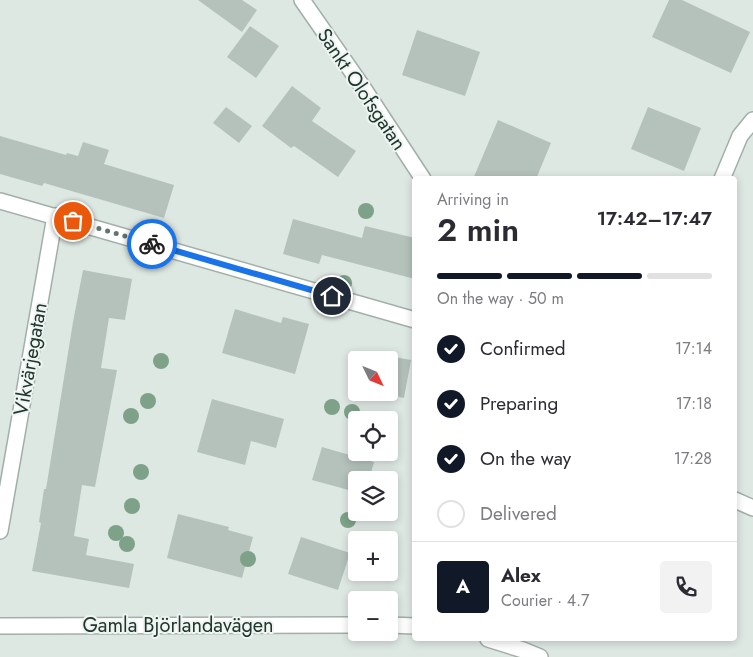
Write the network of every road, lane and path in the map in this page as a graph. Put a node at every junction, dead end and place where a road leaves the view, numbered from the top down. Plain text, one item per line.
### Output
1 (302, 0) edge
2 (753, 120) edge
3 (421, 176) edge
4 (723, 176) edge
5 (0, 201) edge
6 (55, 216) junction
7 (412, 319) edge
8 (737, 501) edge
9 (753, 508) edge
10 (0, 531) edge
11 (348, 625) edge
12 (398, 625) edge
13 (0, 626) edge
14 (412, 626) edge
15 (503, 641) edge
16 (526, 644) edge
17 (540, 657) edge

1 - 3 street, Sankt Olofsgatan
2 - 4 street
5 - 6 street
6 - 7 street
6 - 10 street, Vikvärjegatan
8 - 9 street
11 - 13 street, Gamla Björlandavägen
12 - 14 street
15 - 16 street
16 - 17 street

